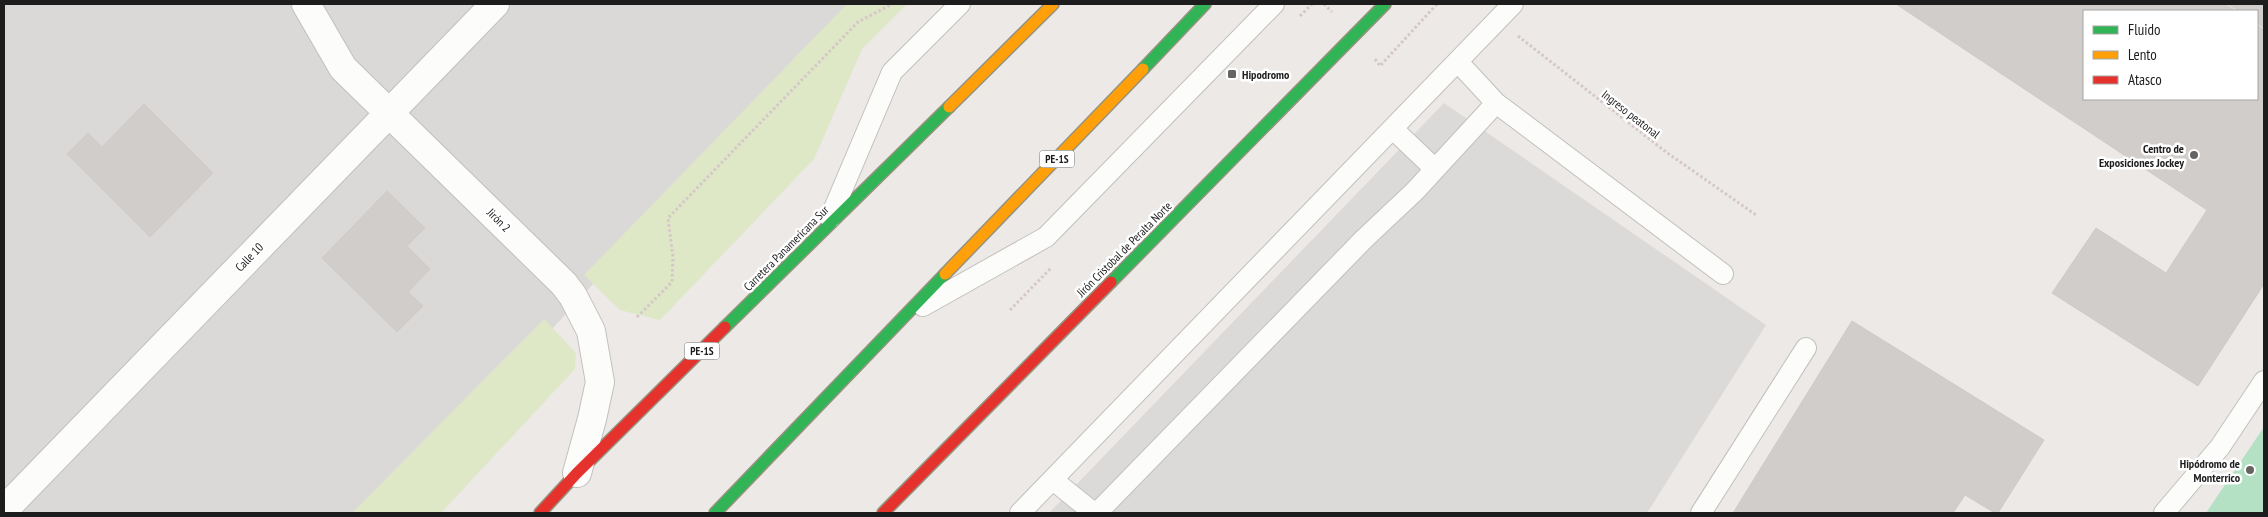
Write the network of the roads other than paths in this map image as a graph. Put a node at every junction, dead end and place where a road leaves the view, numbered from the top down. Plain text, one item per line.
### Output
1 (306, 4) edge
2 (495, 4) edge
3 (960, 4) edge
4 (1053, 4) edge
5 (1205, 4) edge
6 (1274, 4) edge
7 (1385, 4) edge
8 (1513, 4) edge
9 (1458, 62) junction
10 (1496, 102) junction
11 (389, 112) junction
12 (1393, 129) junction
13 (1435, 169) junction
14 (826, 229) junction
15 (1724, 274) dead end
16 (908, 314) junction
17 (1806, 348) dead end
18 (2264, 381) edge
19 (577, 474) junction
20 (1053, 480) junction
21 (4, 510) edge
22 (540, 513) edge
23 (716, 513) edge
24 (883, 513) edge
25 (1020, 513) edge
26 (1094, 513) edge
27 (1098, 513) edge
28 (1701, 513) edge
29 (2164, 513) edge

1 - 11 street, Jirón 2
2 - 11 street, Calle 10
3 - 14 lane
4 - 14 main road, Carretera Panamericana Sur / PE-1S
5 - 16 main road, PE-1S
6 - 16 lane
7 - 24 main road, Jirón Cristobal de Peralta Norte
8 - 9 lane
9 - 10 lane
9 - 12 lane
10 - 13 lane
10 - 15 lane
11 - 19 street, Jirón 2
11 - 21 street, Calle 10
12 - 13 lane
12 - 20 lane
13 - 27 lane
14 - 19 main road, Carretera Panamericana Sur / PE-1S
16 - 23 main road, PE-1S
17 - 28 lane
18 - 29 lane
19 - 22 main road, Carretera Panamericana Sur / PE-1S
20 - 25 lane
20 - 26 lane

